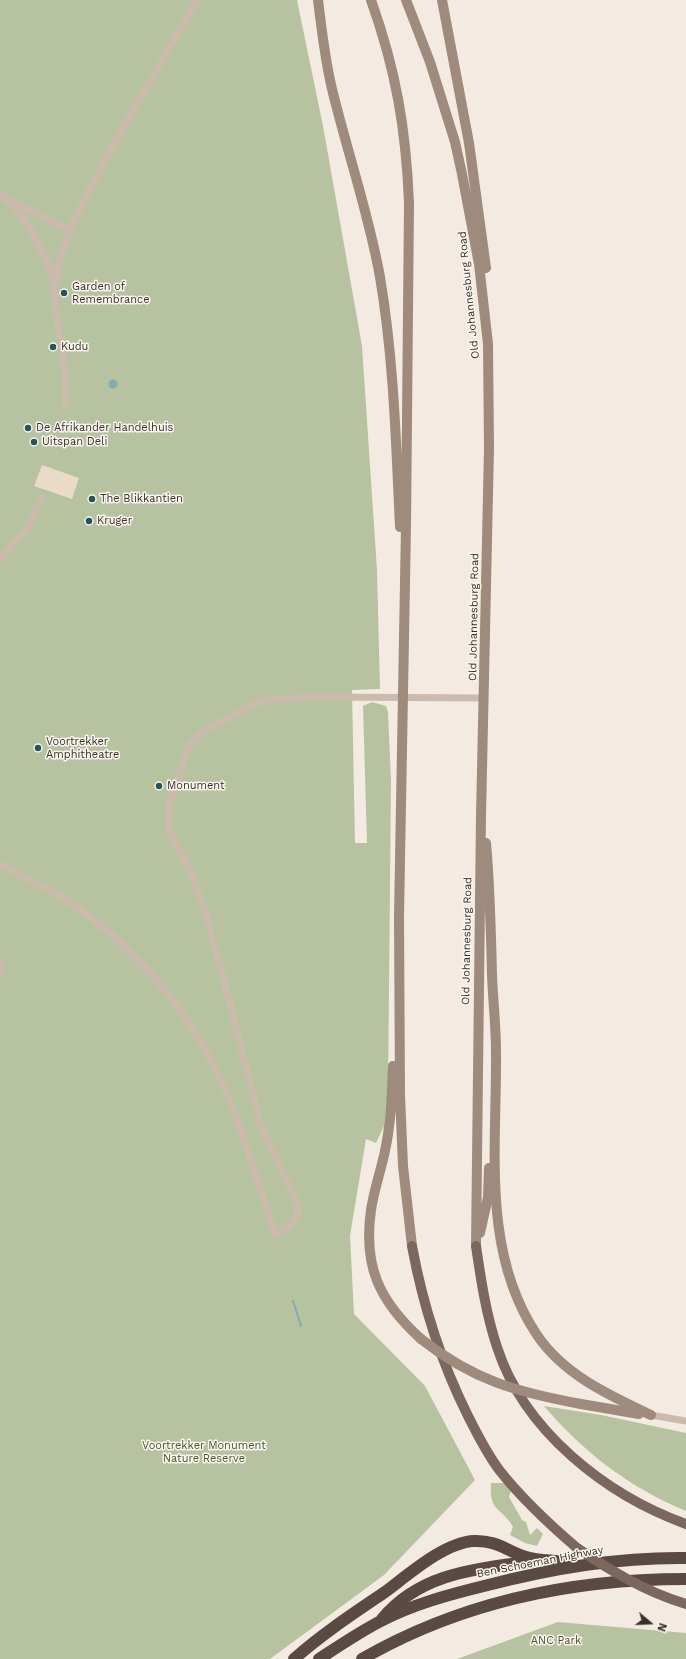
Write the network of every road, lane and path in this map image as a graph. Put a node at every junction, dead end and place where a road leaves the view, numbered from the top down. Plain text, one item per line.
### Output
1 (197, 0) edge
2 (318, 0) edge
3 (371, 0) edge
4 (406, 0) edge
5 (442, 0) edge
6 (0, 194) edge
7 (71, 231) junction
8 (55, 294) junction
9 (488, 344) junction
10 (64, 404) dead end
11 (42, 498) dead end
12 (0, 559) edge
13 (404, 613) junction
14 (403, 697) junction
15 (484, 698) junction
16 (481, 815) junction
17 (0, 864) edge
18 (399, 916) junction
19 (0, 963) edge
20 (0, 972) edge
21 (494, 1013) junction
22 (476, 1246) junction
23 (651, 1416) junction
24 (686, 1421) edge
25 (686, 1524) edge
26 (686, 1558) edge
27 (540, 1560) junction
28 (580, 1566) junction
29 (686, 1579) edge
30 (686, 1604) edge
31 (380, 1622) junction
32 (294, 1659) edge
33 (320, 1659) edge
34 (362, 1659) edge

1 - 7 street
2 - 13 main road
3 - 13 main road
4 - 9 main road, Old Johannesburg Road
5 - 9 main road
6 - 7 street
6 - 8 street
7 - 8 street
8 - 10 street
9 - 15 main road, Old Johannesburg Road
11 - 12 street
13 - 14 main road
14 - 15 street
14 - 17 street
14 - 18 main road
15 - 16 main road, Old Johannesburg Road
16 - 21 main road
16 - 22 main road, Old Johannesburg Road
18 - 23 main road, bridge
18 - 30 main road, bridge
19 - 20 street
21 - 22 main road
21 - 23 main road
22 - 25 main road
23 - 24 street
26 - 28 highway, Ben Schoeman Highway
27 - 28 highway
27 - 31 highway
27 - 32 highway
28 - 31 highway, Ben Schoeman Highway
29 - 34 highway
31 - 33 highway, Ben Schoeman Highway

